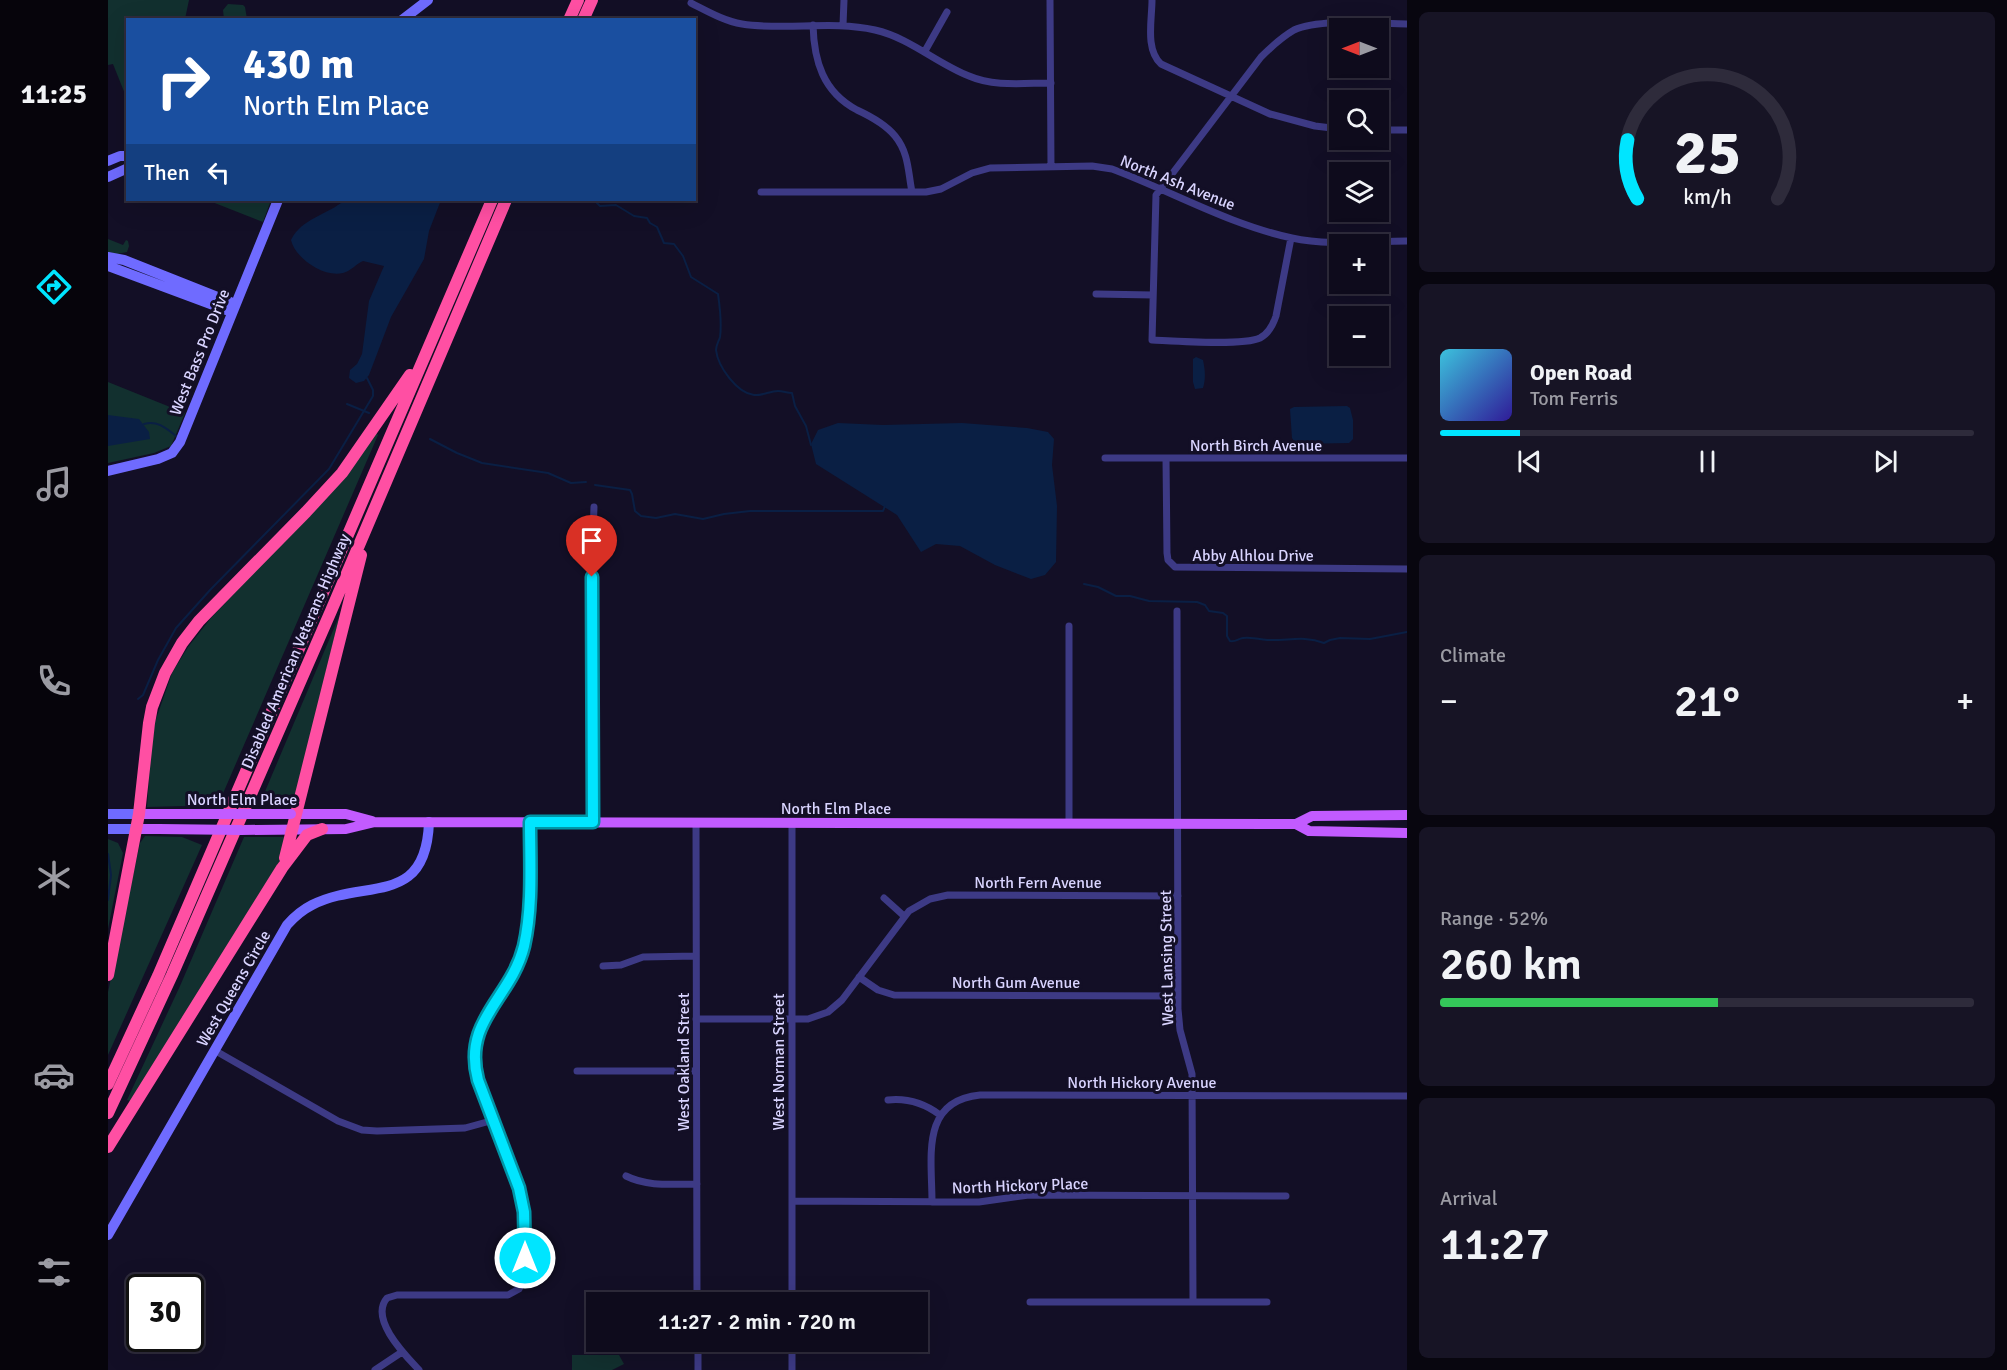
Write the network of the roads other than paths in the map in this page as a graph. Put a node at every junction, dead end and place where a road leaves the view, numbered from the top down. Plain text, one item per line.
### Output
1 (428, 0) edge
2 (578, 0) edge
3 (592, 0) edge
4 (844, 0) edge
5 (1050, 0) edge
6 (1152, 0) edge
7 (691, 3) dead end
8 (947, 12) dead end
9 (405, 18) edge
10 (570, 18) edge
11 (585, 18) edge
12 (1407, 24) edge
13 (813, 25) junction
14 (843, 25) junction
15 (925, 51) junction
16 (1051, 83) junction
17 (1231, 97) junction
18 (1329, 128) edge
19 (1389, 130) edge
20 (1407, 130) edge
21 (124, 156) edge
22 (108, 161) edge
23 (1051, 167) junction
24 (126, 169) edge
25 (108, 177) edge
26 (1160, 189) junction
27 (761, 192) dead end
28 (912, 192) junction
29 (278, 201) edge
30 (492, 201) edge
31 (506, 201) edge
32 (1291, 238) junction
33 (1407, 241) edge
34 (108, 257) edge
35 (108, 266) edge
36 (1096, 294) dead end
37 (1153, 295) junction
38 (233, 308) junction
39 (426, 352) junction
40 (1105, 458) dead end
41 (1166, 458) junction
42 (1407, 458) edge
43 (108, 471) edge
44 (594, 507) dead end
45 (369, 521) junction
46 (1407, 569) edge
47 (1177, 611) dead end
48 (1069, 626) dead end
49 (108, 814) edge
50 (139, 814) junction
51 (294, 814) junction
52 (1407, 815) edge
53 (375, 822) junction
54 (429, 822) junction
55 (530, 822) junction
56 (593, 822) junction
57 (696, 822) junction
58 (792, 823) junction
59 (1069, 823) junction
60 (1177, 823) junction
61 (1296, 824) junction
62 (108, 829) edge
63 (322, 829) junction
64 (136, 830) junction
65 (289, 830) junction
66 (1407, 833) edge
67 (282, 868) junction
68 (1178, 896) junction
69 (884, 898) dead end
70 (904, 916) junction
71 (696, 956) junction
72 (603, 966) dead end
73 (108, 975) edge
74 (859, 977) junction
75 (1178, 996) junction
76 (696, 1019) junction
77 (791, 1019) junction
78 (214, 1050) junction
79 (576, 1071) dead end
80 (696, 1071) junction
81 (108, 1084) edge
82 (1193, 1096) junction
83 (1407, 1096) edge
84 (888, 1100) dead end
85 (108, 1113) edge
86 (940, 1115) junction
87 (494, 1120) junction
88 (108, 1147) edge
89 (626, 1176) dead end
90 (697, 1184) junction
91 (1193, 1196) junction
92 (1286, 1196) dead end
93 (792, 1201) junction
94 (932, 1202) junction
95 (108, 1235) edge
96 (697, 1292) edge
97 (792, 1292) edge
98 (1030, 1302) dead end
99 (1193, 1302) junction
100 (1268, 1302) dead end
101 (402, 1352) junction
102 (698, 1352) edge
103 (792, 1352) edge
104 (375, 1370) edge
105 (419, 1370) edge
106 (698, 1370) edge
107 (792, 1370) edge

1 - 9 street
2 - 10 highway
3 - 11 highway
4 - 14 street
5 - 16 street
6 - 17 street
7 - 13 street
8 - 15 street
12 - 17 street
13 - 14 street
13 - 28 street
14 - 15 street
15 - 16 street
16 - 23 street
17 - 18 street
17 - 26 street
19 - 20 street
21 - 22 street
23 - 26 street, North Ash Avenue
23 - 28 street, North Ash Avenue
24 - 25 street
26 - 32 street, North Ash Avenue
26 - 37 street
27 - 28 street, North Ash Avenue
29 - 38 street, West Bass Pro Drive
30 - 39 highway, Disabled American Veterans Highway
31 - 45 highway, Disabled American Veterans Highway
32 - 33 street, North Ash Avenue
32 - 37 street
34 - 38 street
35 - 38 street
36 - 37 street
38 - 43 street, West Bass Pro Drive
39 - 50 highway
39 - 81 highway, Disabled American Veterans Highway
40 - 41 street, North Birch Avenue
41 - 42 street, North Birch Avenue
41 - 46 street, Abby Alhlou Drive
44 - 56 street
45 - 51 highway
45 - 85 highway, Disabled American Veterans Highway
47 - 60 street, West Lansing Street
48 - 59 street
49 - 50 street, North Elm Place
50 - 51 main road, North Elm Place, bridge
50 - 64 highway
51 - 53 main road, North Elm Place
51 - 65 highway
52 - 61 main road, North Elm Place
53 - 54 main road, North Elm Place
53 - 63 main road, North Elm Place
54 - 55 main road, North Elm Place
54 - 78 street, West Queens Circle
55 - 56 main road, North Elm Place
55 - 87 street
56 - 57 main road, North Elm Place
57 - 58 main road, North Elm Place
57 - 71 street, West Oakland Street
58 - 59 main road, North Elm Place
58 - 77 street, West Norman Street
59 - 60 main road, North Elm Place
60 - 61 main road, North Elm Place
60 - 68 street, West Lansing Street
61 - 66 main road, North Elm Place
62 - 64 street, North Elm Place
63 - 65 main road, North Elm Place
63 - 67 highway
64 - 65 main road, North Elm Place, bridge
64 - 73 highway
65 - 67 highway
67 - 88 highway
68 - 70 street, North Fern Avenue
68 - 75 street, West Lansing Street
69 - 70 street
70 - 74 street, North Fern Avenue
71 - 72 street
71 - 76 street, West Oakland Street
74 - 75 street, North Gum Avenue
74 - 77 street, North Fern Avenue
75 - 82 street, West Lansing Street
76 - 77 street, North Fern Avenue
76 - 80 street, West Oakland Street
77 - 93 street, West Norman Street
78 - 87 street
78 - 95 street, West Queens Circle
79 - 80 street
80 - 90 street, West Oakland Street
82 - 83 street, North Hickory Avenue
82 - 86 street, North Hickory Avenue
82 - 91 street, West Lansing Street
84 - 86 street
86 - 94 street
87 - 101 street
89 - 90 street
90 - 96 street, West Oakland Street
91 - 92 street, North Hickory Place
91 - 94 street, North Hickory Place
91 - 99 street, West Lansing Street
93 - 94 street, North Hickory Place
93 - 97 street, West Norman Street
98 - 99 street
99 - 100 street
101 - 104 street
101 - 105 street
102 - 106 street
103 - 107 street

